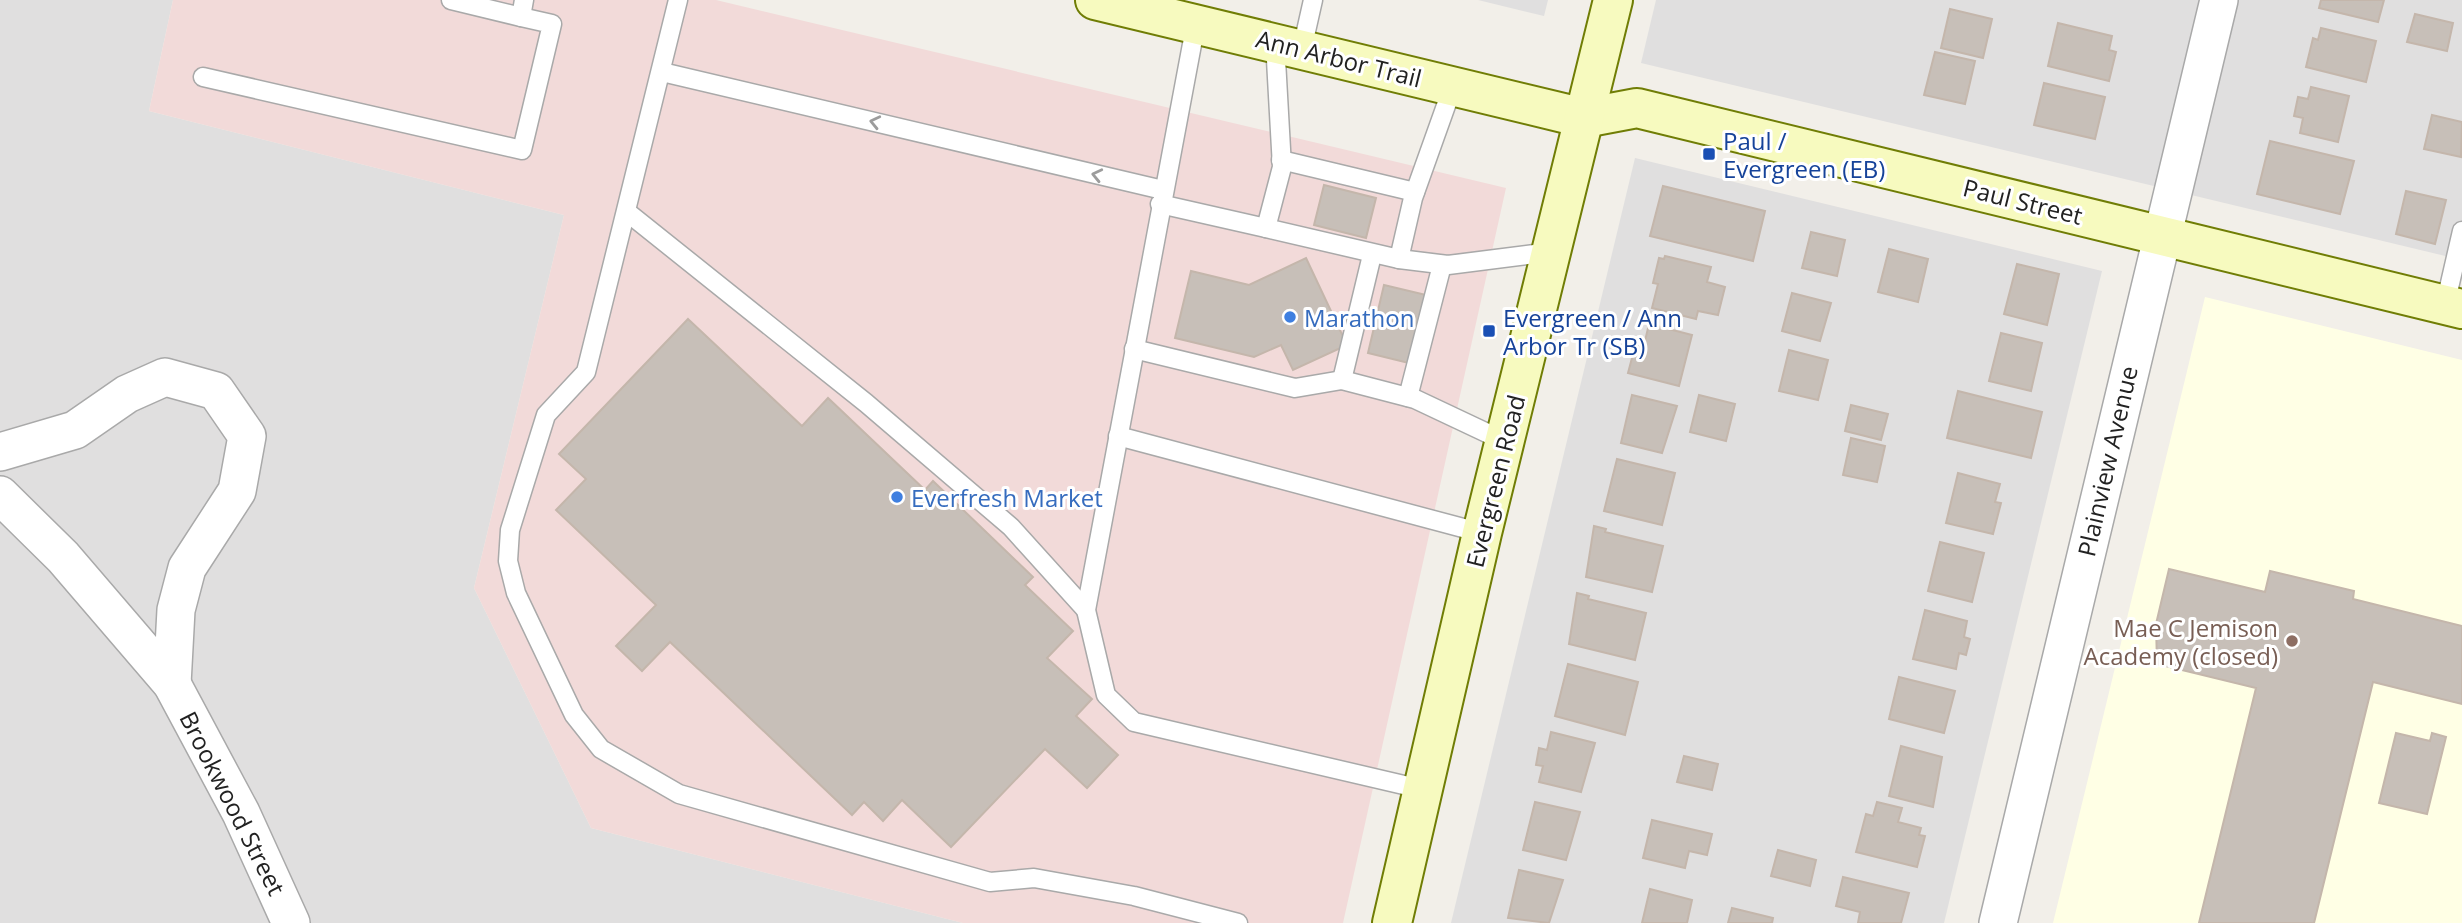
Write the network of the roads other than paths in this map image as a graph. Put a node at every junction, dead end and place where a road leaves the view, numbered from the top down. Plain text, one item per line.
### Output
1 (451, 0) edge
2 (678, 0) edge
3 (1095, 0) edge
4 (1313, 0) edge
5 (1613, 0) edge
6 (2218, 0) edge
7 (523, 8) edge
8 (1196, 23) junction
9 (1289, 46) junction
10 (662, 72) junction
11 (203, 77) dead end
12 (1453, 86) junction
13 (1584, 118) junction
14 (1281, 160) junction
15 (1415, 192) junction
16 (1162, 197) junction
17 (626, 212) junction
18 (1266, 228) junction
19 (2462, 232) edge
20 (2161, 234) junction
21 (1550, 253) junction
22 (1372, 255) junction
23 (1399, 259) junction
24 (1442, 265) junction
25 (2454, 307) edge
26 (1134, 349) junction
27 (1342, 380) junction
28 (1408, 397) junction
29 (1118, 436) junction
30 (1504, 441) junction
31 (0, 452) edge
32 (0, 495) edge
33 (1482, 533) junction
34 (1086, 610) junction
35 (172, 684) junction
36 (1421, 789) junction
37 (291, 923) edge
38 (1238, 923) edge
39 (1392, 923) edge
40 (1998, 923) edge

1 - 7 lane
2 - 10 lane
3 - 8 street, Ann Arbor Trail
4 - 9 lane
5 - 13 street, Evergreen Road
6 - 20 street, Plainview Avenue
7 - 11 lane
8 - 9 street, Ann Arbor Trail
8 - 16 lane
9 - 12 street, Ann Arbor Trail
9 - 14 lane
16 -> 10 lane
10 - 17 lane
12 - 13 street, Ann Arbor Trail
12 - 15 lane
13 - 20 street, Paul Street
13 - 21 street, Evergreen Road
14 - 15 lane
14 - 18 lane
15 - 23 lane
16 - 18 lane
16 - 26 lane
17 - 34 lane
17 - 38 lane
18 - 22 lane
19 - 25 lane
20 - 25 street, Paul Street
20 - 40 street, Plainview Avenue
21 - 24 lane
21 - 30 street, Evergreen Road
22 - 23 lane
22 - 27 lane
23 - 24 lane
24 - 28 lane
26 - 27 lane
26 - 29 lane
27 - 28 lane
28 - 30 lane
29 - 33 lane
29 - 34 lane
30 - 33 street, Evergreen Road
31 - 35 street, Brookwood Street
32 - 35 street, Brookwood Street
33 - 36 street, Evergreen Road
34 - 36 lane
35 - 37 street, Brookwood Street
36 - 39 street, Evergreen Road

